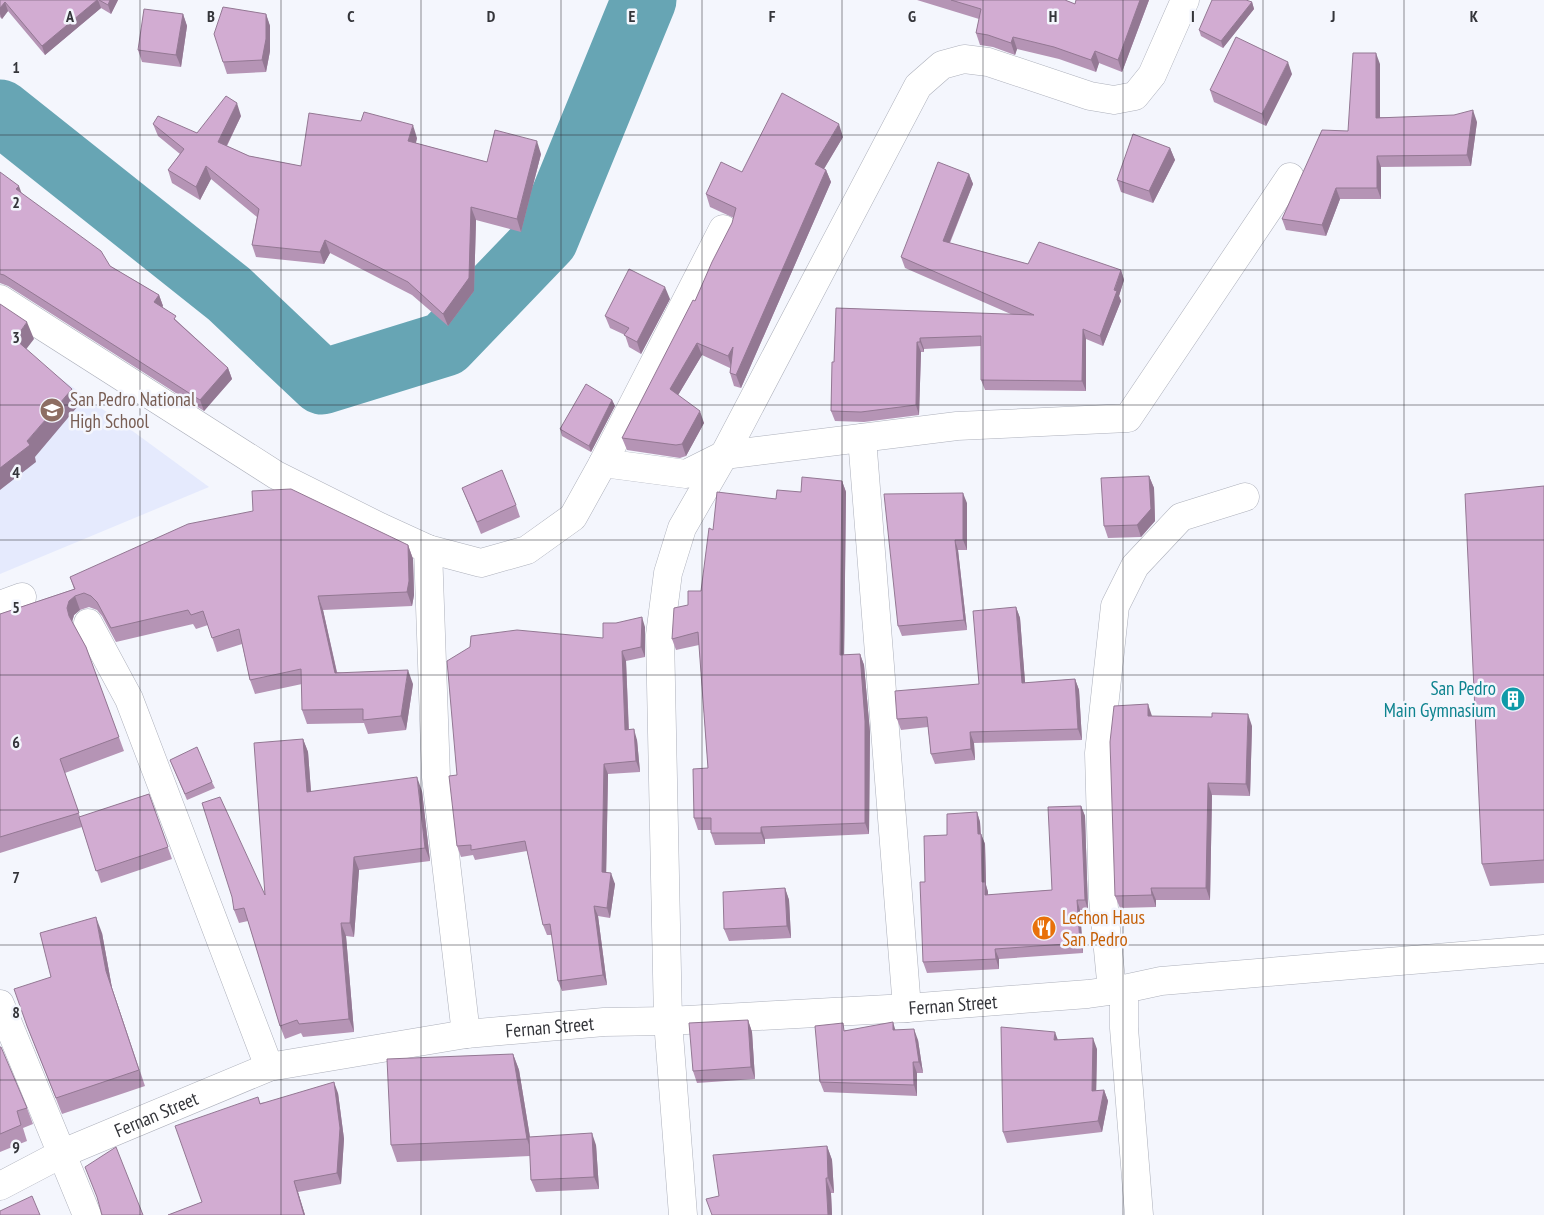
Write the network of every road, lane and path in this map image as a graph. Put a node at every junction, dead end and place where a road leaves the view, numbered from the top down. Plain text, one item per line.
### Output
1 (1186, 0) edge
2 (1290, 177) dead end
3 (723, 229) dead end
4 (0, 299) edge
5 (862, 438) junction
6 (724, 454) junction
7 (604, 463) junction
8 (1245, 497) dead end
9 (428, 549) junction
10 (88, 623) dead end
11 (1544, 949) edge
12 (1118, 990) junction
13 (0, 1004) edge
14 (907, 1008) junction
15 (668, 1021) junction
16 (466, 1034) junction
17 (270, 1067) junction
18 (63, 1152) junction
19 (0, 1186) edge
20 (88, 1215) edge
21 (683, 1215) edge
22 (1139, 1215) edge

1 - 6 street
2 - 5 street
3 - 7 street
4 - 9 street
5 - 6 street
5 - 14 street
6 - 7 street
6 - 15 street
7 - 9 street
8 - 12 street
9 - 16 street
10 - 17 street
11 - 12 street, Fernan Street
12 - 14 street, Fernan Street
12 - 22 street
13 - 18 street
14 - 15 street, Fernan Street
15 - 16 street, Fernan Street
15 - 21 street
16 - 17 street, Fernan Street
17 - 18 street, Fernan Street
18 - 19 street, Fernan Street
18 - 20 street

